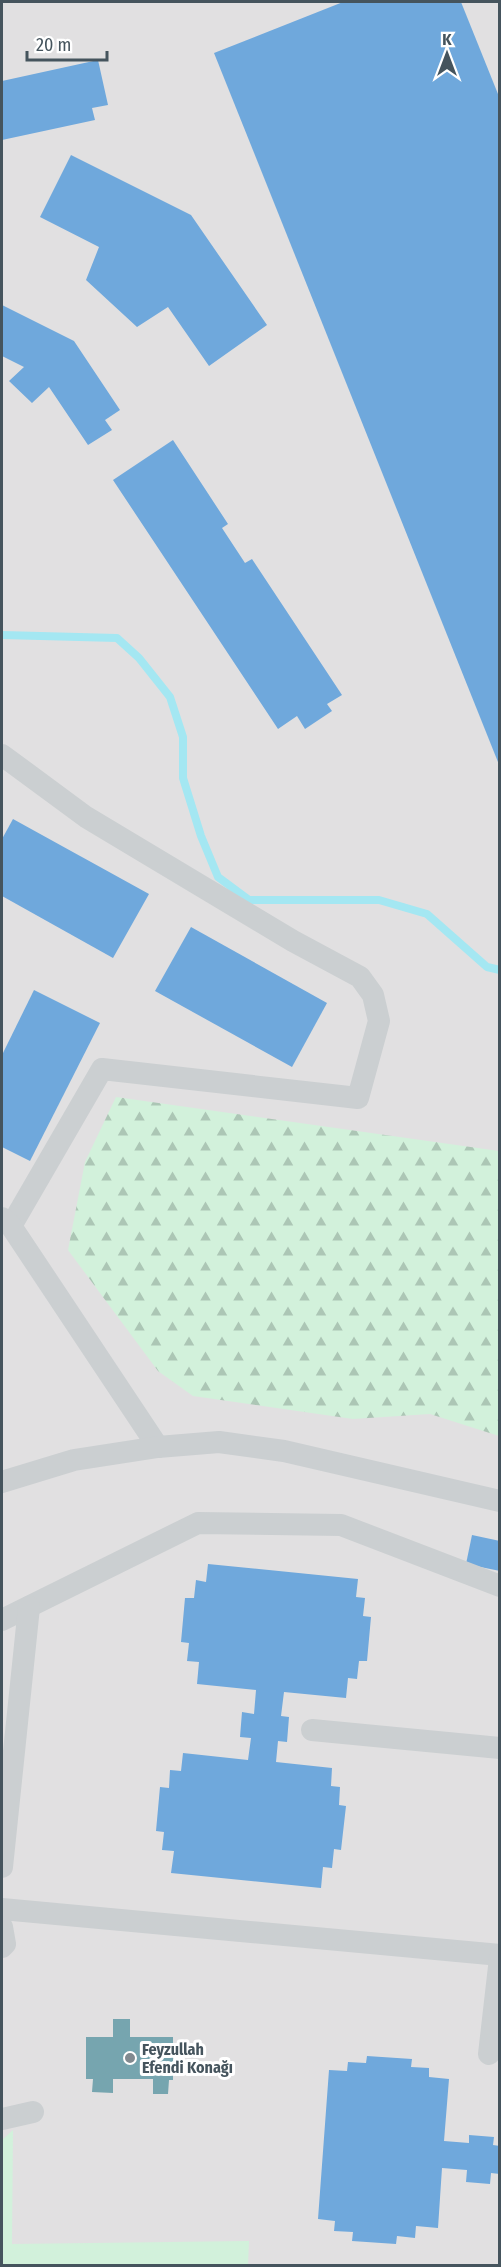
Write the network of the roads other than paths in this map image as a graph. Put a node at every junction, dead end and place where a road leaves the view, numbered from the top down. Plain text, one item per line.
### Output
1 (2, 755) edge
2 (6, 1222) edge
3 (158, 1447) junction
4 (2, 1482) edge
5 (500, 1501) edge
6 (500, 1587) edge
7 (29, 1607) junction
8 (2, 1620) edge
9 (312, 1730) dead end
10 (500, 1748) edge
11 (2, 1867) edge
12 (2, 1909) edge
13 (2, 1927) edge
14 (2, 1947) edge
15 (500, 1956) edge
16 (489, 2054) dead end
17 (33, 2112) dead end
18 (2, 2120) edge

1 - 2 street
2 - 3 street
3 - 4 street
3 - 5 street
6 - 7 street
7 - 8 street
7 - 11 street
9 - 10 street
12 - 15 street
13 - 14 street
15 - 16 street
17 - 18 street

